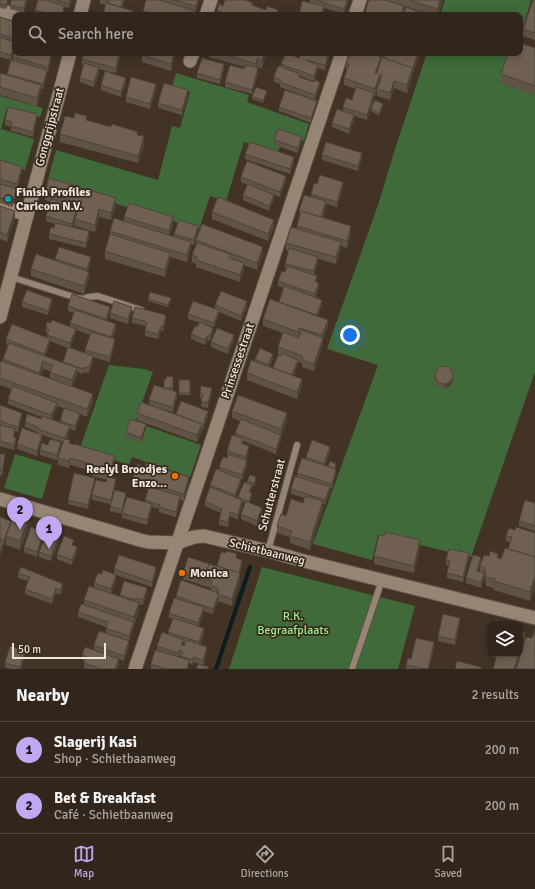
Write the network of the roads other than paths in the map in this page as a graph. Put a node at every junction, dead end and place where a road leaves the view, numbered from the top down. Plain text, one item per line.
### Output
1 (84, 0) edge
2 (211, 0) edge
3 (360, 0) edge
4 (0, 10) edge
5 (81, 12) edge
6 (207, 12) edge
7 (356, 12) edge
8 (12, 14) edge
9 (69, 56) edge
10 (341, 56) edge
11 (0, 206) edge
12 (27, 215) junction
13 (11, 277) junction
14 (1, 311) edge
15 (150, 312) edge
16 (297, 445) dead end
17 (0, 499) edge
18 (177, 543) junction
19 (268, 551) junction
20 (382, 580) junction
21 (535, 617) edge
22 (135, 669) edge
23 (352, 669) edge

1 - 5 street
2 - 6 street
3 - 7 street
4 - 8 street
9 - 12 street, Gonggrijpstraat
10 - 18 street, Prinsessestraat
11 - 12 street
12 - 13 street, Gonggrijpstraat
13 - 14 street, Gonggrijpstraat
13 - 15 lane
16 - 19 lane, Schutterstraat
17 - 18 street, Schietbaanweg
18 - 19 street, Schietbaanweg
18 - 22 street, Prinsessestraat
19 - 20 street, Schietbaanweg
20 - 21 street, Schietbaanweg
20 - 23 lane

